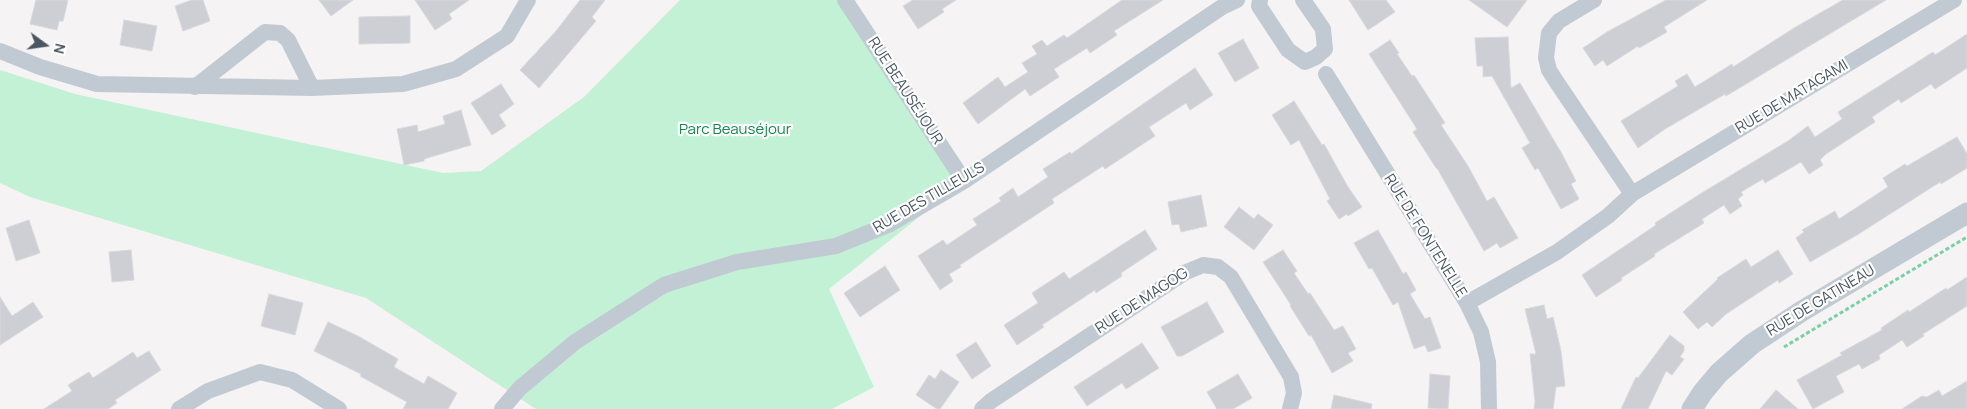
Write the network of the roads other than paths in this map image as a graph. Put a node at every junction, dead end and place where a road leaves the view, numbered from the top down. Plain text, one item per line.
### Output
1 (528, 0) edge
2 (846, 0) edge
3 (1237, 0) edge
4 (1260, 0) edge
5 (1303, 0) edge
6 (1594, 0) edge
7 (1954, 0) edge
8 (0, 51) edge
9 (1326, 74) dead end
10 (195, 87) junction
11 (312, 88) junction
12 (964, 181) junction
13 (1632, 194) junction
14 (1967, 213) edge
15 (1467, 303) junction
16 (179, 409) edge
17 (339, 409) edge
18 (502, 409) edge
19 (982, 409) edge
20 (1290, 409) edge
21 (1489, 409) edge
22 (1692, 409) edge

1 - 11 street
2 - 12 street, RUE BEAUSÉJOUR
3 - 12 street, RUE DES TILLEULS
4 - 5 street
6 - 13 street
7 - 13 street, RUE DE MATAGAMI
8 - 10 street
9 - 15 street, RUE DE FONTENELLE
10 - 11 street
10 - 11 street
12 - 18 street, RUE DES TILLEULS
13 - 15 street, RUE DE MATAGAMI
14 - 22 street, RUE DE GATINEAU
15 - 21 street, RUE DE FONTENELLE
16 - 17 street
19 - 20 street, RUE DE MAGOG

